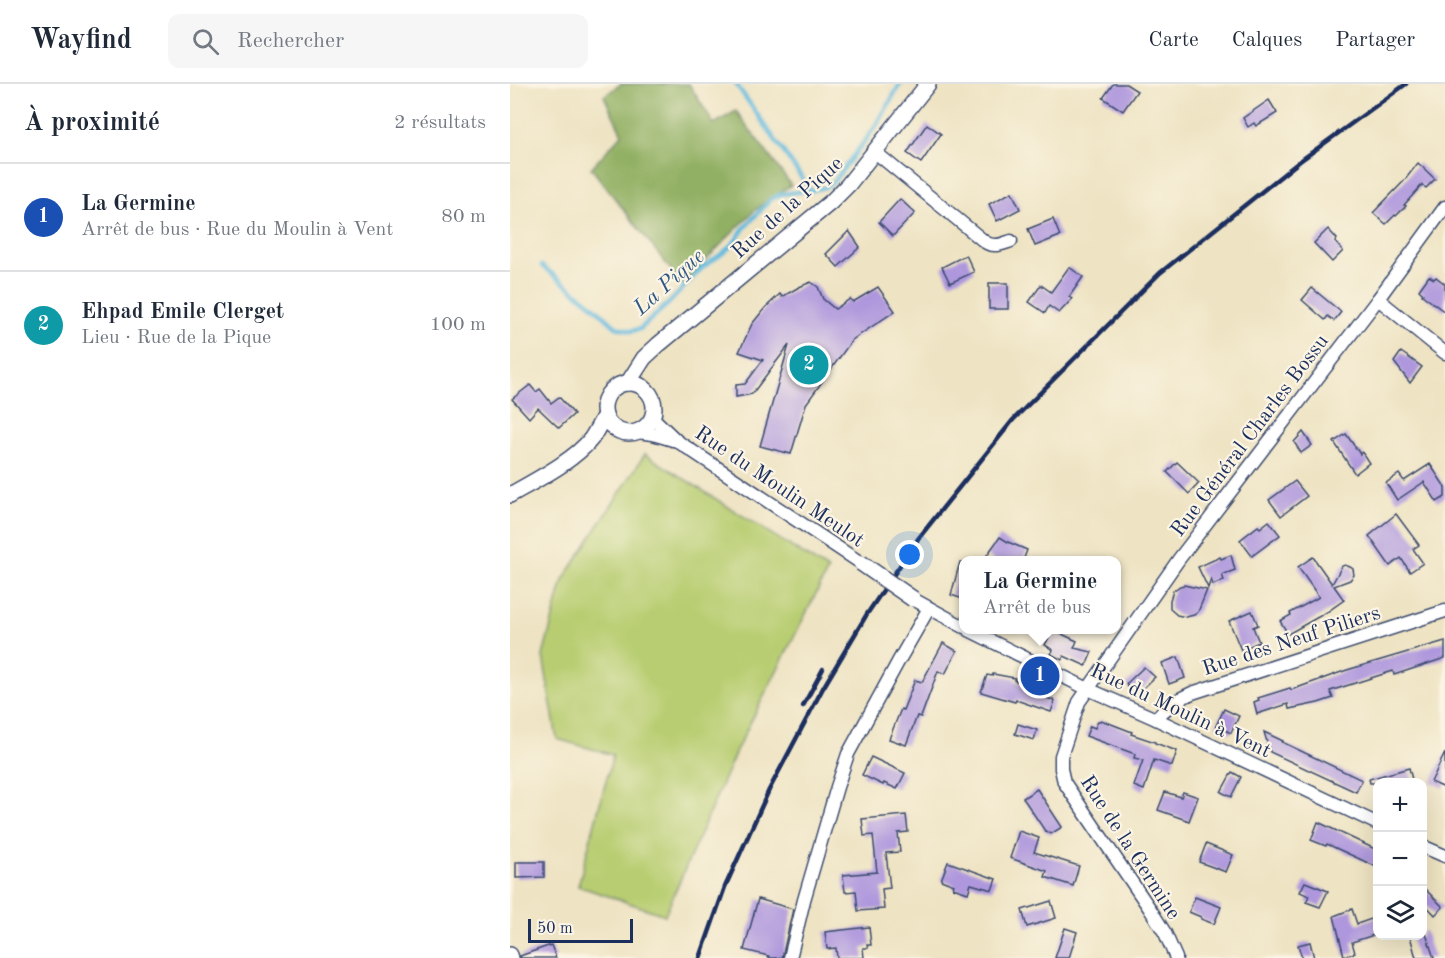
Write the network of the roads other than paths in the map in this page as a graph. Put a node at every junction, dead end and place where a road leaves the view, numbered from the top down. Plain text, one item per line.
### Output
1 (928, 84) edge
2 (875, 152) junction
3 (1445, 207) edge
4 (1011, 241) dead end
5 (1378, 299) junction
6 (658, 345) junction
7 (1445, 353) edge
8 (628, 383) junction
9 (647, 391) junction
10 (605, 415) junction
11 (652, 417) junction
12 (618, 430) junction
13 (637, 432) junction
14 (590, 440) junction
15 (677, 441) junction
16 (510, 495) edge
17 (861, 563) joint
18 (913, 599) joint
19 (929, 608) junction
20 (1445, 611) edge
21 (959, 625) edge
22 (977, 634) edge
23 (1088, 689) junction
24 (1156, 718) junction
25 (1373, 822) edge
26 (1427, 848) edge
27 (1445, 856) edge
28 (790, 958) edge
29 (1176, 958) edge

1 - 2 street, Rue de la Pique
2 - 4 street
2 - 6 street, Rue de la Pique
3 - 5 street, Rue Général Charles Bossu
5 - 7 street
5 - 23 street, Rue Général Charles Bossu
6 - 8 street, Rue de la Pique
6 - 9 street
8 - 9 street
8 - 10 street
9 - 11 street
10 - 12 street
10 - 14 street
11 - 13 street
11 - 15 street, Rue du Moulin Meulot
12 - 13 street
12 - 14 street
13 - 15 street, Rue du Moulin Meulot
14 - 16 street
15 - 17 street, Rue du Moulin Meulot
17 - 18 street, bridge
18 - 19 street
19 - 21 street
19 - 28 street
20 - 24 street, Rue des Neuf Piliers
22 - 23 street, Rue du Moulin à Vent
23 - 24 street, Rue du Moulin à Vent
23 - 29 street, Rue de la Germine
24 - 25 street, Rue du Moulin à Vent
26 - 27 street

